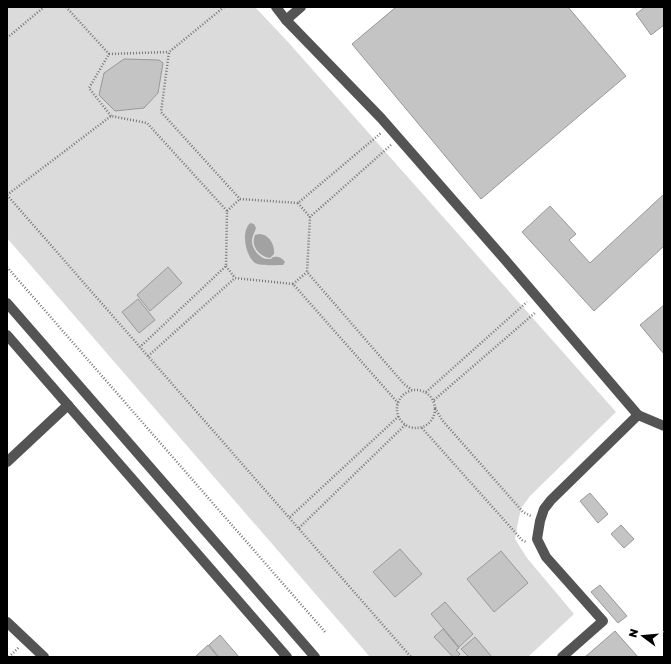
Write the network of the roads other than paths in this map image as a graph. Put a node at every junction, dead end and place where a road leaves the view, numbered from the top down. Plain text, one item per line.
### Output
1 (276, 7) edge
2 (301, 7) edge
3 (286, 20) junction
4 (7, 303) edge
5 (7, 335) edge
6 (68, 405) junction
7 (638, 415) junction
8 (664, 426) edge
9 (7, 462) edge
10 (7, 622) edge
11 (44, 657) edge
12 (287, 657) edge
13 (315, 657) edge
14 (562, 657) edge

1 - 3 lane
2 - 3 lane
3 - 7 lane
4 - 13 lane
5 - 6 lane
6 - 9 lane
6 - 12 lane
7 - 8 lane
7 - 14 lane
10 - 11 lane

